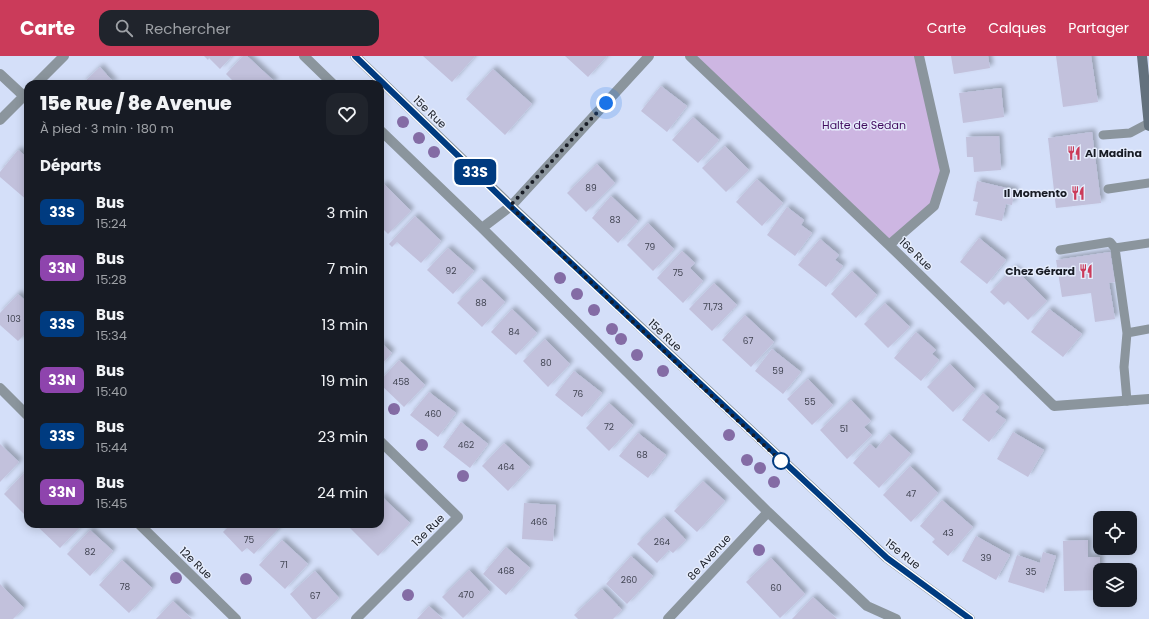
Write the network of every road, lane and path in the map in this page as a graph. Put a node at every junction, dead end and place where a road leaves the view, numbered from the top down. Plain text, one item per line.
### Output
1 (64, 56) edge
2 (304, 56) edge
3 (355, 56) edge
4 (649, 56) edge
5 (690, 56) edge
6 (919, 56) edge
7 (1142, 56) edge
8 (0, 74) edge
9 (40, 80) edge
10 (329, 80) edge
11 (380, 80) edge
12 (384, 84) edge
13 (24, 94) edge
14 (24, 99) edge
15 (0, 120) edge
16 (1149, 124) edge
17 (384, 134) edge
18 (1103, 135) dead end
19 (1149, 183) edge
20 (1108, 189) dead end
21 (510, 206) junction
22 (482, 228) junction
23 (1149, 243) edge
24 (889, 245) junction
25 (1116, 248) junction
26 (1060, 250) dead end
27 (1149, 329) edge
28 (1127, 333) junction
29 (0, 388) edge
30 (1149, 399) edge
31 (1127, 401) junction
32 (24, 412) edge
33 (384, 445) edge
34 (768, 512) junction
35 (143, 528) edge
36 (236, 619) edge
37 (356, 619) edge
38 (668, 619) edge
39 (896, 619) edge
40 (970, 619) edge

1 - 9 street
2 - 10 street
3 - 11 street, 15e Rue
4 - 21 street
5 - 24 street, 16e Rue
6 - 24 street
7 - 16 street
8 - 13 street
12 - 21 street, 15e Rue
14 - 15 street
16 - 18 lane
17 - 22 street
19 - 20 lane
21 - 22 street
21 - 40 street, 15e Rue
22 - 34 street
23 - 25 lane
24 - 31 street, 16e Rue
25 - 26 lane
25 - 28 lane
27 - 28 lane
28 - 31 lane
29 - 32 street
30 - 31 street, 16e Rue
33 - 37 street, 13e Rue
34 - 38 street, 8e Avenue
34 - 39 street
35 - 36 street, 12e Rue

